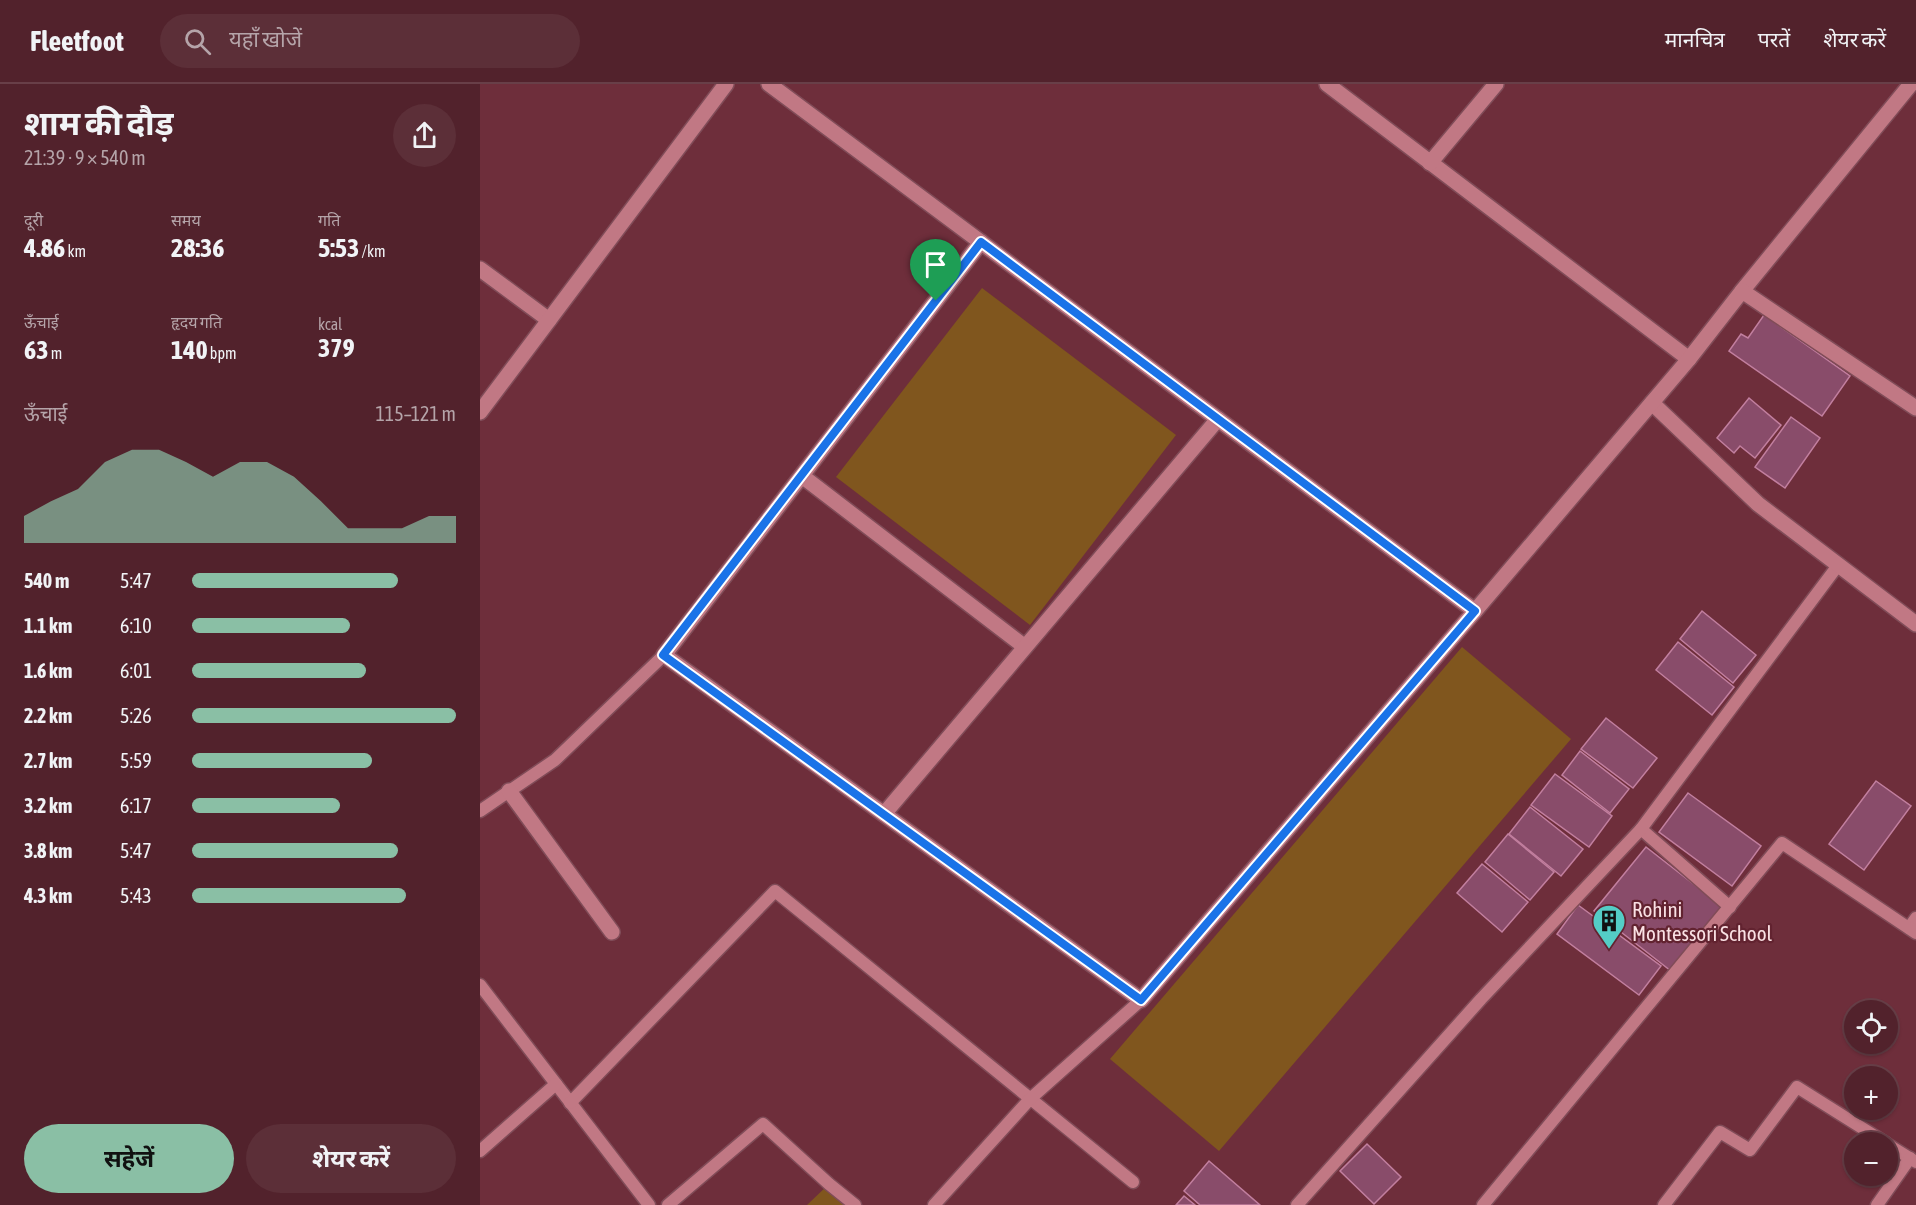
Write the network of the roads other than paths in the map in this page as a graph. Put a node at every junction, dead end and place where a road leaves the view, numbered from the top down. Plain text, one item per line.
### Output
1 (726, 84) edge
2 (769, 84) edge
3 (1327, 84) edge
4 (1496, 84) edge
5 (1911, 84) edge
6 (1430, 163) junction
7 (981, 242) junction
8 (480, 269) edge
9 (1742, 291) junction
10 (549, 320) junction
11 (1689, 359) junction
12 (1652, 403) junction
13 (1916, 408) edge
14 (480, 411) edge
15 (1218, 419) junction
16 (802, 476) junction
17 (1839, 564) junction
18 (1475, 611) junction
19 (1916, 624) edge
20 (1025, 647) junction
21 (663, 655) junction
22 (509, 791) junction
23 (480, 811) edge
24 (884, 814) junction
25 (1641, 829) junction
26 (1730, 907) junction
27 (1914, 926) edge
28 (612, 933) dead end
29 (480, 985) edge
30 (1141, 1000) junction
31 (556, 1084) junction
32 (1030, 1100) junction
33 (570, 1103) junction
34 (1869, 1132) edge
35 (1898, 1150) edge
36 (480, 1151) edge
37 (1913, 1160) edge
38 (1133, 1182) dead end
39 (649, 1205) edge
40 (668, 1205) edge
41 (855, 1205) edge
42 (934, 1205) edge
43 (1297, 1205) edge
44 (1483, 1205) edge
45 (1664, 1205) edge
46 (1877, 1205) edge

1 - 10 street
2 - 7 street
3 - 6 street
4 - 6 street
5 - 9 street
6 - 11 street
7 - 15 street
7 - 16 street
8 - 10 street
9 - 11 street
9 - 13 street
10 - 14 street
11 - 12 street
12 - 17 street
12 - 18 street
15 - 18 street
15 - 20 street
16 - 20 street
16 - 21 street
17 - 19 street
17 - 25 lane
18 - 30 street
20 - 24 street
21 - 22 lane
21 - 24 street
22 - 23 lane
22 - 28 street
24 - 30 street
25 - 26 lane
25 - 43 lane
26 - 27 lane
26 - 44 lane
29 - 31 lane
30 - 32 lane
31 - 33 lane
31 - 36 lane
32 - 33 lane
32 - 38 lane
32 - 42 lane
33 - 39 lane
34 - 45 lane
35 - 37 lane
37 - 46 lane
40 - 41 lane

